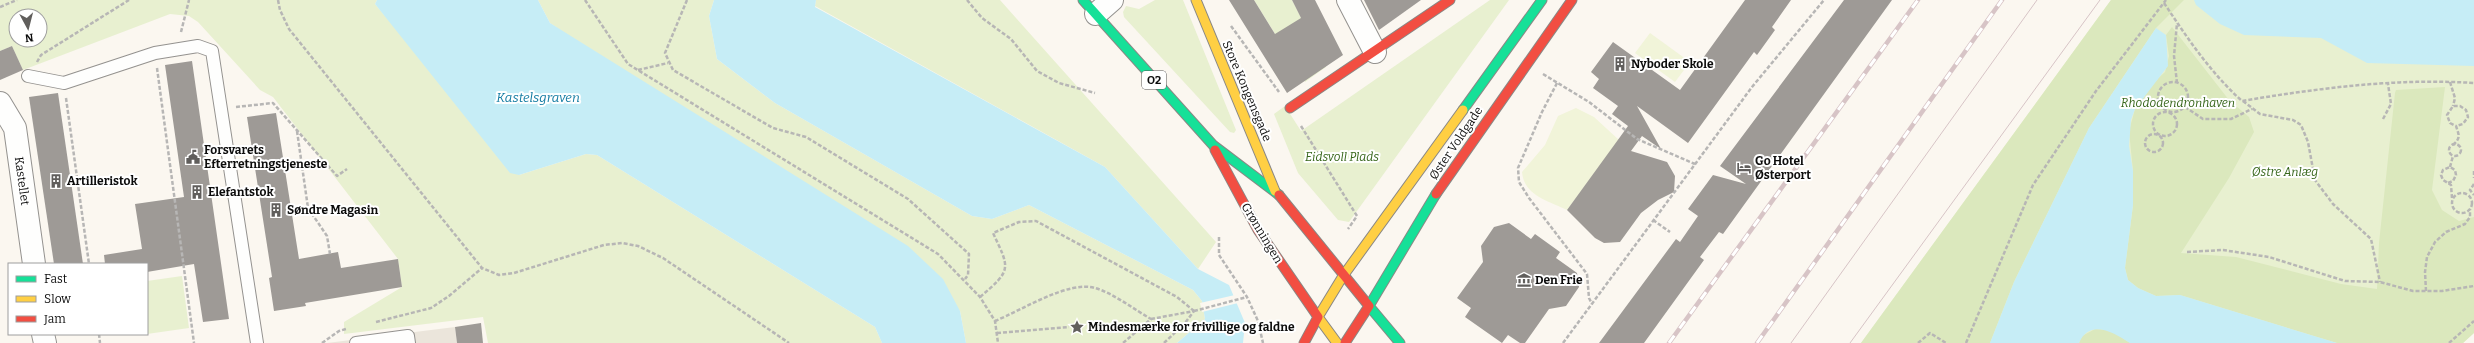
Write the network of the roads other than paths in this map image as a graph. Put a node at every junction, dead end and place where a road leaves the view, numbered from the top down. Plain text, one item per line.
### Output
1 (1112, 0) edge
2 (1196, 0) edge
3 (1348, 0) edge
4 (1450, 0) edge
5 (1542, 0) edge
6 (1572, 0) edge
7 (1089, 7) edge
8 (1375, 52) junction
9 (28, 76) road end
10 (0, 102) edge
11 (1290, 108) road end
12 (1213, 145) junction
13 (1275, 191) junction
14 (34, 263) edge
15 (1343, 276) junction
16 (1368, 306) junction
17 (1318, 317) junction
18 (257, 343) edge
19 (356, 343) edge
20 (409, 343) edge
21 (1304, 343) edge
22 (1337, 343) edge
23 (1345, 343) edge
24 (1400, 343) edge

1 - 7 street, Grønningen
2 - 13 street, Store Kongensgade / O2
3 - 8 street
4 - 8 street
5 - 15 street, Øster Voldgade
6 - 16 street, Øster Voldgade
7 - 12 street, Grønningen / O2
8 - 11 street
9 - 18 lane
10 - 14 street, Kastellet
12 - 13 street, Grønningen / O2
12 - 17 street, Grønningen / O2
13 - 15 street, Grønningen / O2
15 - 16 street, O2
15 - 17 street, Øster Voldgade
16 - 23 street, Øster Voldgade
16 - 24 street
17 - 21 street, Øster Voldgade
17 - 22 street, Grønningen
19 - 20 lane

